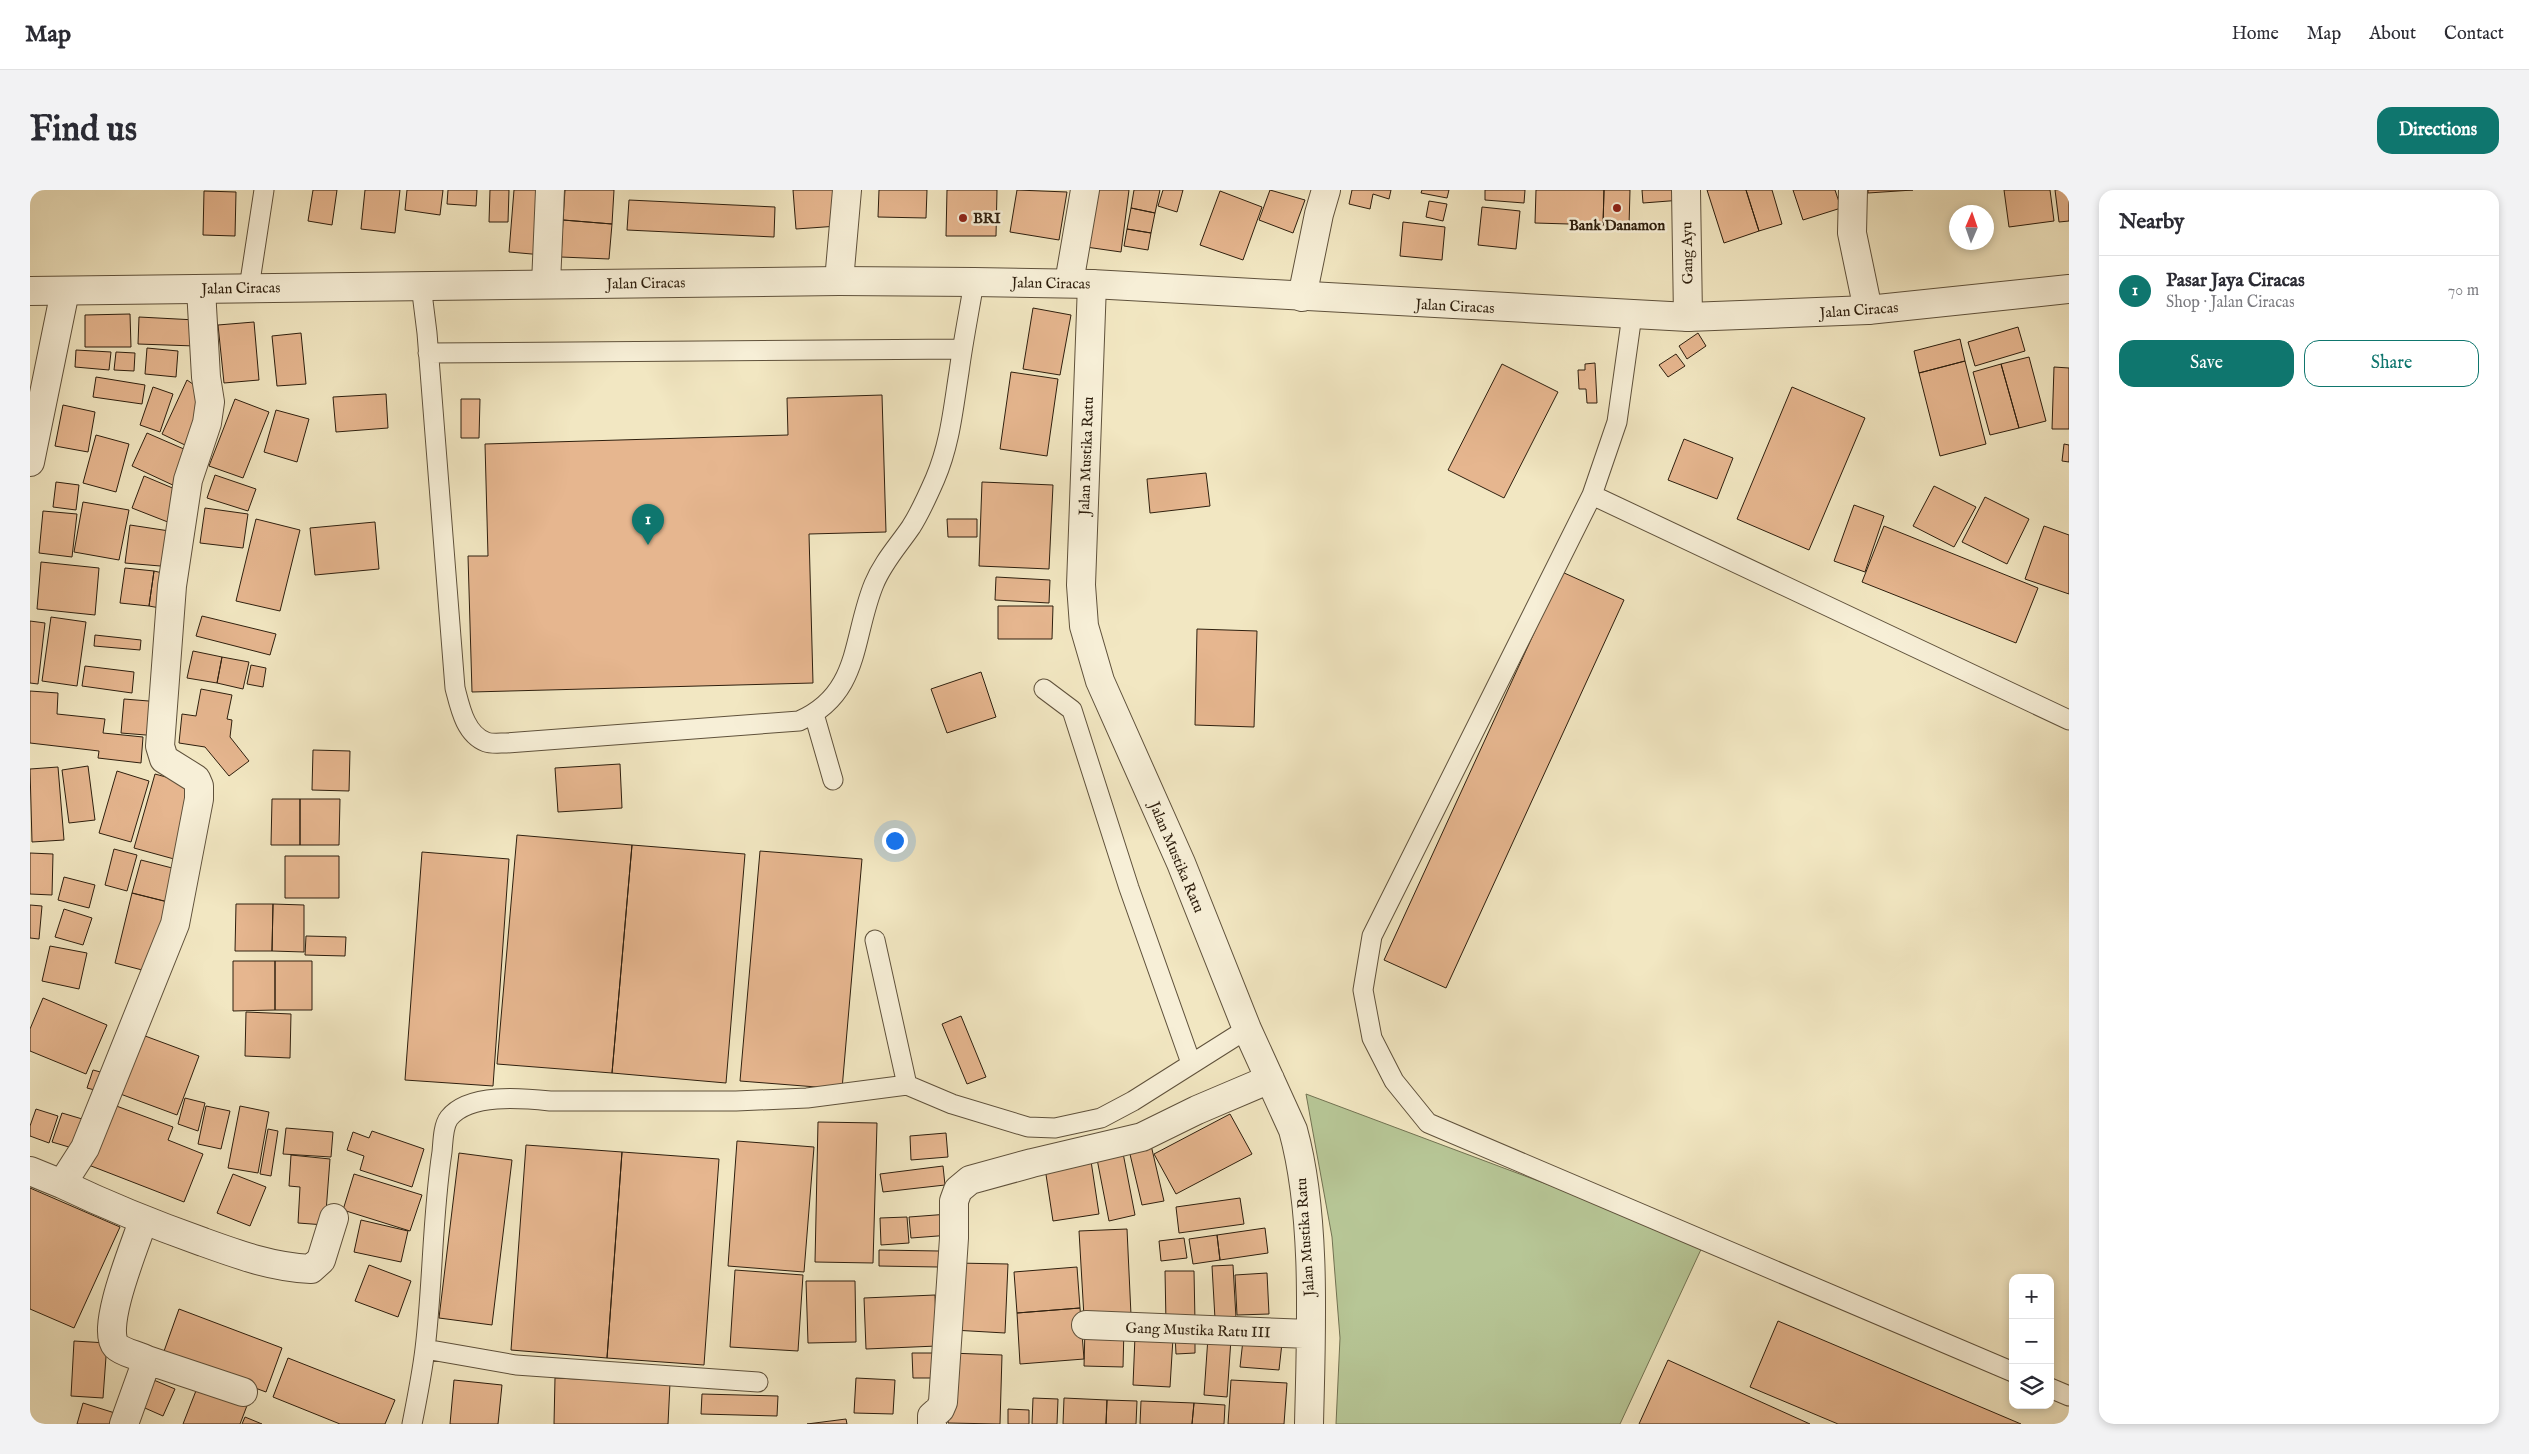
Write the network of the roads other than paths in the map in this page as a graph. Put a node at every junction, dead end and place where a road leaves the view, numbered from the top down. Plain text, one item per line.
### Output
1 (264, 190) edge
2 (550, 190) edge
3 (847, 190) edge
4 (1084, 190) edge
5 (1326, 190) edge
6 (1686, 190) edge
7 (1853, 190) edge
8 (839, 281) junction
9 (974, 282) junction
10 (546, 284) junction
11 (1081, 284) junction
12 (421, 285) junction
13 (249, 288) junction
14 (201, 289) junction
15 (2069, 289) edge
16 (30, 291) edge
17 (65, 292) junction
18 (1302, 298) junction
19 (1868, 310) junction
20 (1632, 315) junction
21 (1688, 317) junction
22 (962, 348) junction
23 (428, 353) junction
24 (30, 462) edge
25 (1592, 495) junction
26 (1044, 690) dead end
27 (814, 714) junction
28 (2069, 720) edge
29 (833, 780) dead end
30 (875, 940) dead end
31 (1247, 1029) junction
32 (1190, 1063) junction
33 (1270, 1079) junction
34 (907, 1085) junction
35 (30, 1172) edge
36 (62, 1184) junction
37 (334, 1218) dead end
38 (143, 1221) junction
39 (1086, 1325) dead end
40 (1310, 1334) junction
41 (425, 1349) junction
42 (147, 1360) junction
43 (2009, 1370) edge
44 (758, 1382) dead end
45 (2054, 1390) edge
46 (243, 1392) dead end
47 (2069, 1396) edge
48 (124, 1424) edge
49 (412, 1424) edge
50 (932, 1424) edge
51 (1309, 1424) edge

1 - 13 lane
2 - 10 street
3 - 8 street
4 - 11 street, Jalan Mustika Ratu
5 - 18 street
6 - 21 street, Gang Ayu
7 - 19 street
8 - 9 street, Jalan Ciracas
8 - 10 street, Jalan Ciracas
9 - 11 street, Jalan Ciracas
9 - 22 lane
10 - 12 street, Jalan Ciracas
11 - 18 street, Jalan Ciracas
11 - 31 street, Jalan Mustika Ratu
12 - 13 street, Jalan Ciracas
12 - 23 lane
13 - 14 street, Jalan Ciracas
14 - 17 street, Jalan Ciracas
14 - 36 street
15 - 19 street, Jalan Ciracas
16 - 17 street, Jalan Ciracas
17 - 24 street
18 - 20 street, Jalan Ciracas
19 - 21 street, Jalan Ciracas
20 - 21 street, Jalan Ciracas
20 - 25 lane
22 - 23 lane
22 - 27 lane
23 - 27 lane
25 - 28 lane
25 - 43 lane
26 - 32 lane
27 - 29 lane
30 - 34 lane
31 - 32 lane
31 - 33 street, Jalan Mustika Ratu
32 - 34 lane
33 - 40 street, Jalan Mustika Ratu
33 - 50 street
34 - 41 lane
35 - 36 street
36 - 38 street
37 - 38 street
38 - 42 street
39 - 40 street, Gang Mustika Ratu III
40 - 51 street, Jalan Mustika Ratu
41 - 44 lane
41 - 49 lane
42 - 46 street
42 - 48 street
45 - 47 lane

